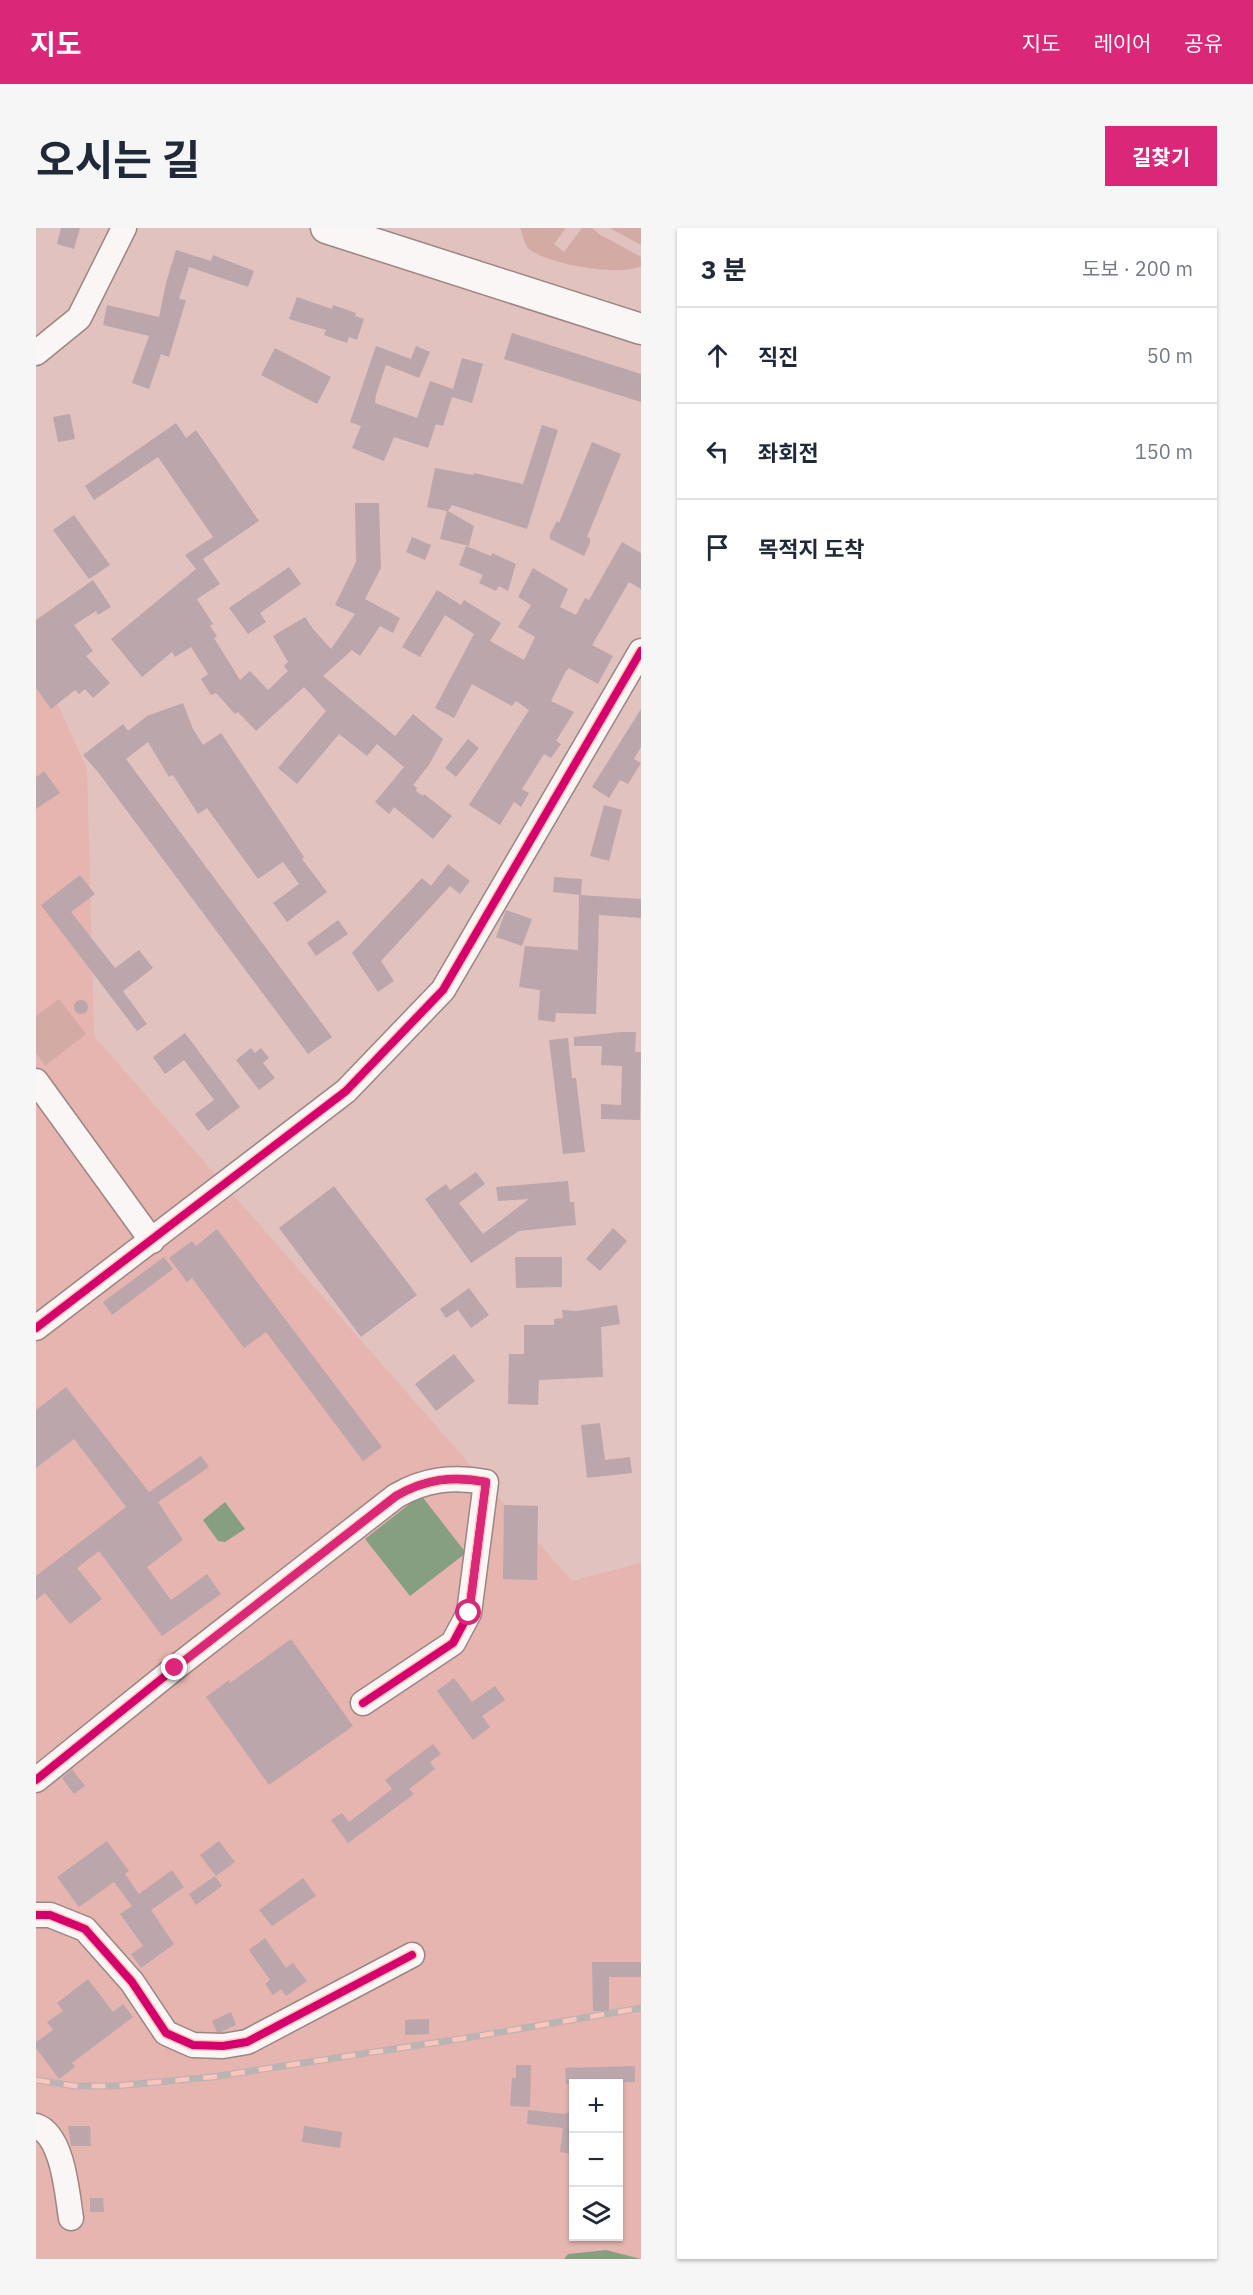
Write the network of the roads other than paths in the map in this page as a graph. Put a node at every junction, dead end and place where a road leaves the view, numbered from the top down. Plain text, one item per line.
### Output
1 (124, 228) edge
2 (326, 228) edge
3 (636, 326) edge
4 (36, 353) edge
5 (641, 651) edge
6 (36, 1081) edge
7 (152, 1241) junction
8 (36, 1328) edge
9 (363, 1703) dead end
10 (36, 1780) edge
11 (36, 1915) edge
12 (412, 1955) dead end
13 (36, 2126) edge
14 (71, 2218) dead end

1 - 4 street
2 - 3 main road
5 - 7 street
6 - 7 street
7 - 8 street
9 - 10 street
11 - 12 street
13 - 14 street

